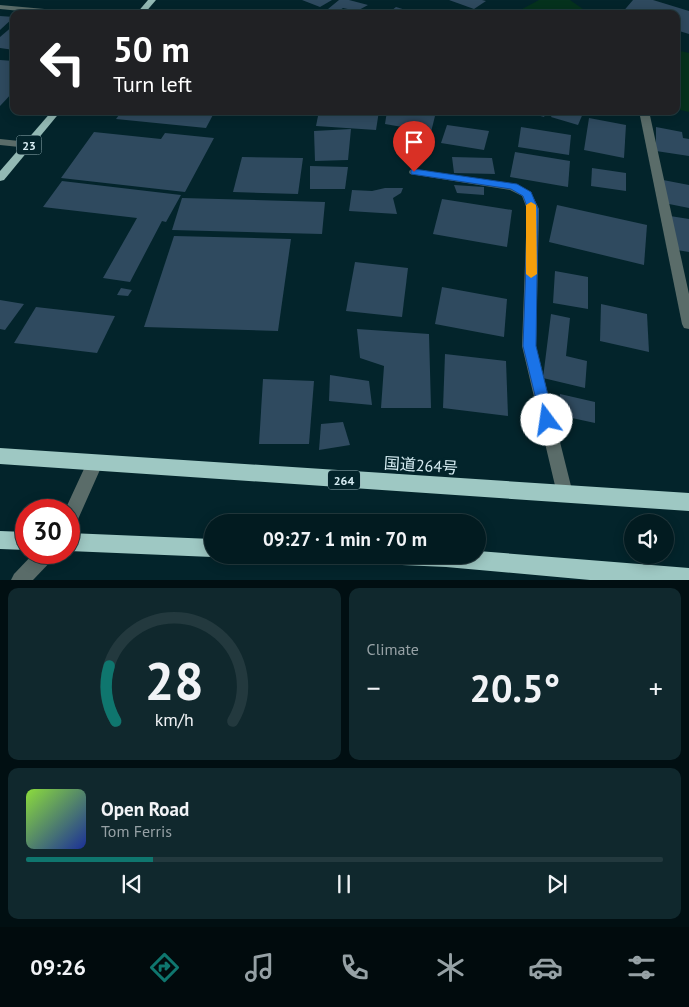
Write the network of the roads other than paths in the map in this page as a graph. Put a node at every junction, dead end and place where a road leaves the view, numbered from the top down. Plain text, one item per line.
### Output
1 (152, 0) edge
2 (0, 7) edge
3 (33, 10) edge
4 (143, 10) edge
5 (54, 115) edge
6 (645, 115) edge
7 (0, 142) edge
8 (29, 145) junction
9 (414, 172) dead end
10 (0, 178) edge
11 (689, 324) edge
12 (0, 456) edge
13 (94, 463) junction
14 (565, 494) junction
15 (78, 499) edge
16 (689, 502) edge
17 (0, 540) edge
18 (15, 541) edge
19 (80, 542) edge
20 (204, 548) edge
21 (486, 561) edge
22 (36, 564) edge
23 (689, 578) edge
24 (20, 580) edge

1 - 4 main road
2 - 3 street
5 - 8 main road, 23
6 - 11 street
7 - 8 street
8 - 10 main road, 23
9 - 14 street
12 - 13 highway, 国道264号 / 264
13 - 14 highway, 国道264号 / 264
13 - 15 street
14 - 16 highway, 国道264号 / 264
17 - 18 highway
19 - 20 highway
21 - 23 highway
22 - 24 street

